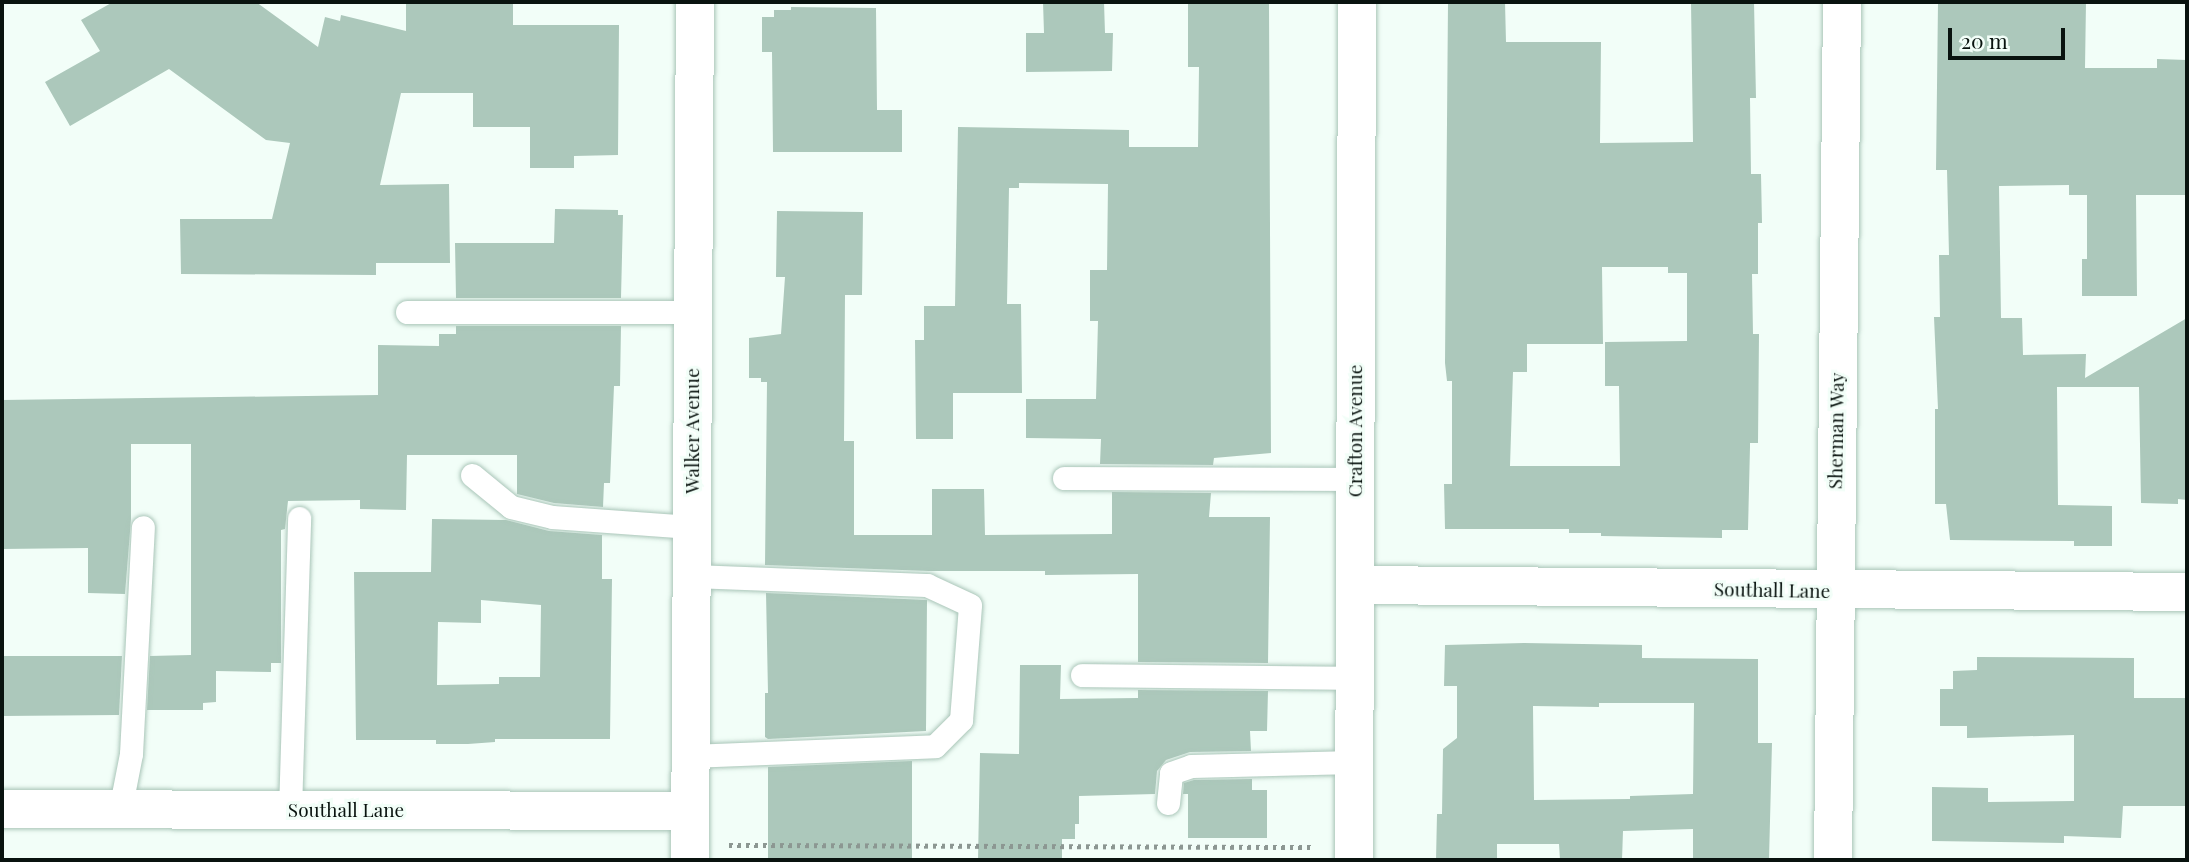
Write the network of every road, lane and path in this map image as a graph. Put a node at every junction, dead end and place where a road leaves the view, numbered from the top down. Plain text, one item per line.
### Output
1 (695, 2) edge
2 (1357, 2) edge
3 (1842, 2) edge
4 (407, 312) dead end
5 (693, 313) junction
6 (472, 475) dead end
7 (1064, 478) dead end
8 (1355, 479) junction
9 (299, 518) dead end
10 (143, 527) dead end
11 (691, 527) junction
12 (691, 576) junction
13 (1357, 585) junction
14 (1834, 590) junction
15 (2187, 592) edge
16 (1082, 675) dead end
17 (1355, 678) junction
18 (690, 756) junction
19 (1354, 762) junction
20 (1168, 803) dead end
21 (2, 809) edge
22 (120, 810) junction
23 (290, 810) junction
24 (690, 839) edge
25 (1353, 854) edge
26 (1833, 860) edge

1 - 5 street, Walker Avenue
2 - 8 street, Crafton Avenue
3 - 14 street, Sherman Way
4 - 5 lane
5 - 11 street, Walker Avenue
6 - 11 lane
7 - 8 lane
8 - 13 street, Crafton Avenue
9 - 23 lane
10 - 22 lane
11 - 12 street, Walker Avenue
12 - 18 street, Walker Avenue
12 - 18 lane
13 - 14 street, Southall Lane
13 - 17 street, Crafton Avenue
14 - 15 street, Southall Lane
14 - 26 street, Sherman Way
16 - 17 lane
17 - 19 street, Crafton Avenue
18 - 24 street, Walker Avenue
19 - 20 lane
19 - 25 street, Crafton Avenue
21 - 22 street, Southall Lane
22 - 23 street, Southall Lane
23 - 24 street, Southall Lane
24 - 25 path

